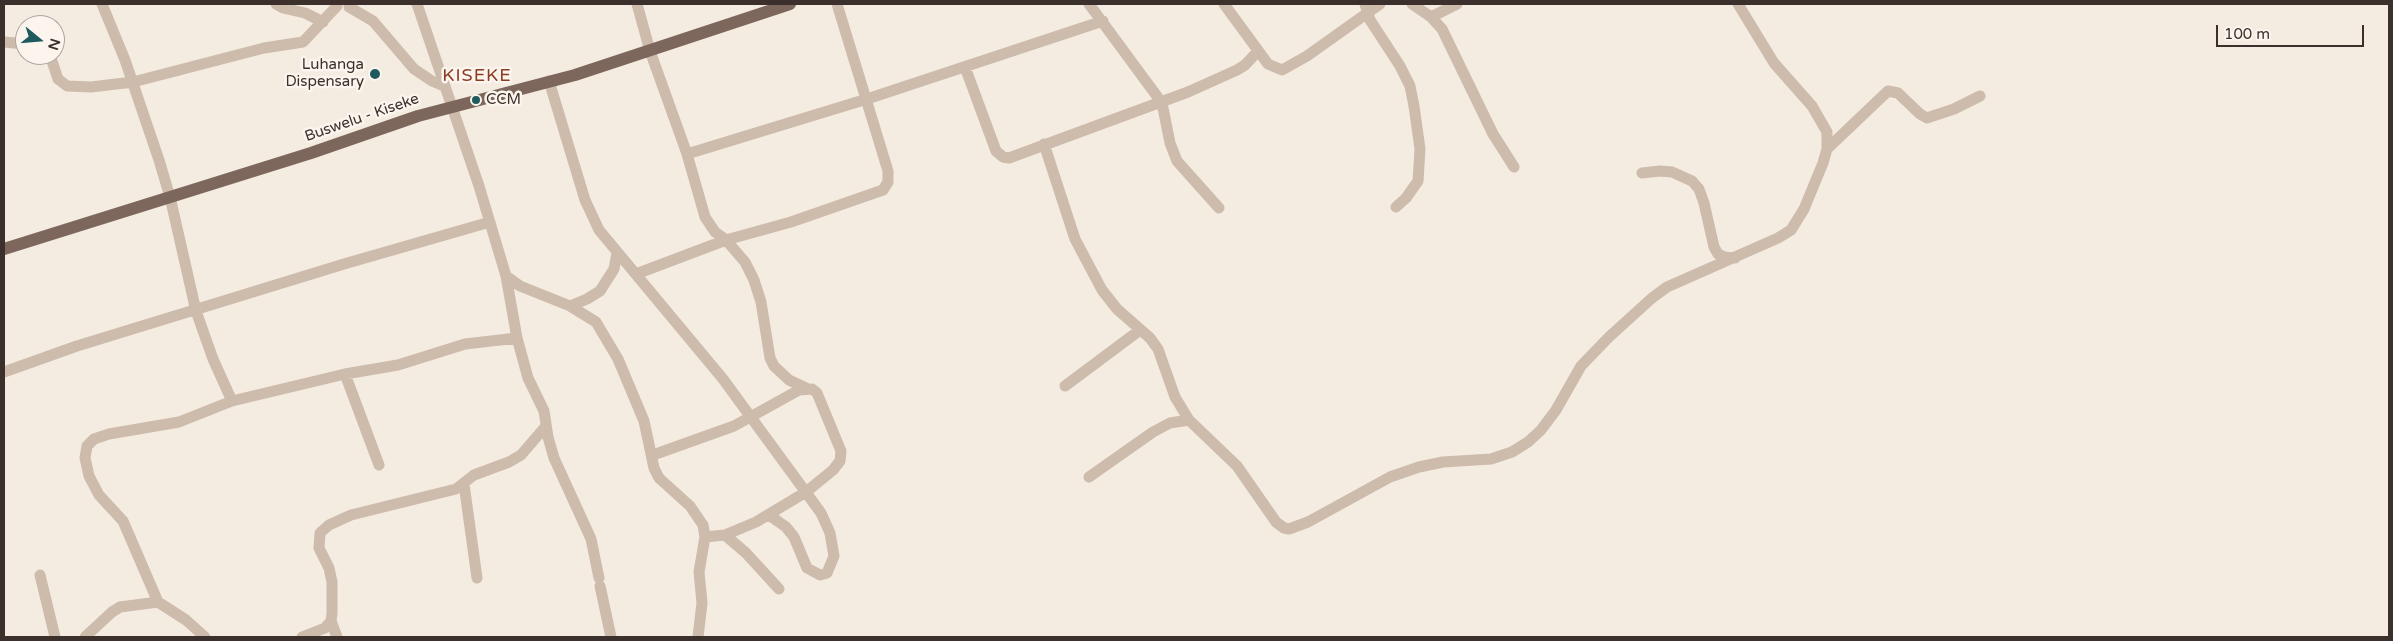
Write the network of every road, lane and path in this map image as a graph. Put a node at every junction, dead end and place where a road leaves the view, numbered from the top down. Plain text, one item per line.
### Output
1 (276, 4) edge
2 (364, 4) edge
3 (417, 4) edge
4 (637, 4) edge
5 (790, 4) edge
6 (837, 4) edge
7 (1089, 4) edge
8 (1224, 4) edge
9 (1380, 4) edge
10 (1412, 4) edge
11 (1457, 4) edge
12 (1738, 4) edge
13 (105, 5) edge
14 (339, 6) edge
15 (773, 6) edge
16 (1366, 8) edge
17 (1431, 17) junction
18 (1103, 20) junction
19 (323, 22) junction
20 (650, 51) junction
21 (1258, 51) junction
22 (53, 65) edge
23 (965, 67) junction
24 (549, 81) junction
25 (133, 82) junction
26 (444, 86) junction
27 (1980, 96) dead end
28 (867, 99) junction
29 (1162, 103) junction
30 (451, 106) junction
31 (1044, 144) junction
32 (1828, 149) junction
33 (686, 154) junction
34 (1514, 166) dead end
35 (1642, 173) dead end
36 (170, 197) junction
37 (1396, 207) dead end
38 (1219, 208) dead end
39 (490, 222) junction
40 (726, 240) junction
41 (4, 249) edge
42 (617, 253) junction
43 (1735, 258) junction
44 (636, 274) junction
45 (506, 276) junction
46 (570, 306) junction
47 (196, 311) junction
48 (1140, 330) junction
49 (517, 338) junction
50 (4, 372) edge
51 (345, 374) junction
52 (1066, 386) dead end
53 (806, 388) junction
54 (232, 401) junction
55 (751, 416) junction
56 (1189, 420) junction
57 (546, 426) junction
58 (653, 455) junction
59 (379, 465) dead end
60 (1089, 477) dead end
61 (464, 484) junction
62 (806, 492) junction
63 (769, 515) junction
64 (725, 535) junction
65 (705, 538) junction
66 (40, 575) dead end
67 (477, 578) dead end
68 (779, 589) dead end
69 (158, 602) junction
70 (331, 621) junction
71 (55, 637) edge
72 (85, 637) edge
73 (205, 637) edge
74 (302, 637) edge
75 (337, 637) edge
76 (611, 637) edge
77 (698, 637) edge

1 - 19 street
2 - 14 street
3 - 26 street
4 - 20 street
5 - 15 main road, Buswelu - Kiseke
6 - 28 street
7 - 18 street
8 - 21 street
9 - 16 street
10 - 17 street
11 - 17 street
12 - 32 street
13 - 25 street
14 - 19 street
14 - 26 street
15 - 20 main road, Buswelu - Kiseke
16 - 21 street
16 - 37 street
17 - 34 street
18 - 23 street
18 - 29 street
19 - 25 street
20 - 24 main road, Buswelu - Kiseke
20 - 33 street
21 - 29 street
22 - 25 street
23 - 28 street
23 - 31 street
24 - 30 main road, Buswelu - Kiseke
24 - 42 street
25 - 36 street
26 - 30 street
27 - 32 street
28 - 33 street
28 - 40 street
29 - 31 street
29 - 38 street
30 - 36 main road, Buswelu - Kiseke
30 - 39 street
31 - 48 street
32 - 43 street
33 - 40 street
35 - 43 street
36 - 41 main road, Buswelu - Kiseke
36 - 47 street
39 - 45 street
39 - 47 street
40 - 44 street
40 - 53 street
42 - 44 street
42 - 46 street
43 - 56 street
44 - 55 street
45 - 46 street
45 - 49 street
46 - 58 street
47 - 50 street
47 - 54 street
48 - 52 street
48 - 56 street
49 - 51 street
49 - 57 street
51 - 54 street
51 - 59 street
53 - 55 street
53 - 62 street
54 - 69 street
55 - 58 street
55 - 62 street
56 - 60 street
57 - 61 street
57 - 76 street
58 - 65 street
61 - 67 street
61 - 70 street
62 - 63 street
62 - 63 street
63 - 64 street
64 - 65 street
64 - 68 street
65 - 77 street
66 - 71 street
69 - 72 street
69 - 73 street
70 - 74 street
70 - 75 street

